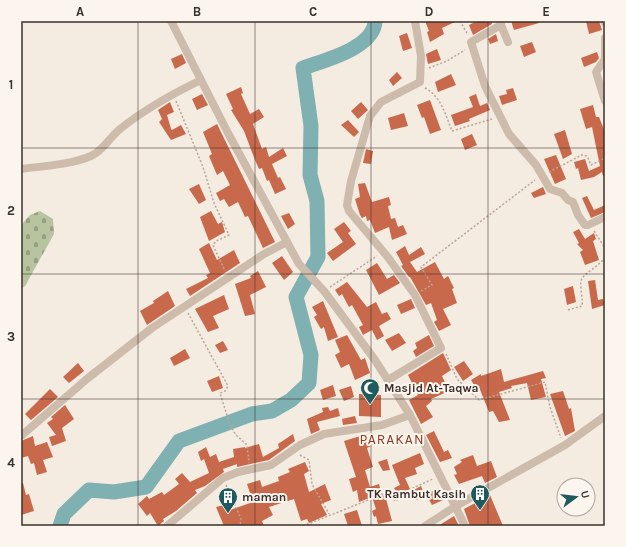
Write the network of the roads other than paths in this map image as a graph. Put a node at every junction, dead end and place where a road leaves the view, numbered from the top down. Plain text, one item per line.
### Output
1 (171, 21) edge
2 (416, 21) edge
3 (500, 23) edge
4 (605, 38) edge
5 (508, 42) dead end
6 (201, 80) junction
7 (605, 101) edge
8 (21, 168) edge
9 (605, 217) edge
10 (287, 242) junction
11 (388, 380) junction
12 (410, 415) junction
13 (605, 416) edge
14 (21, 436) edge
15 (456, 506) junction
16 (166, 526) edge
17 (425, 526) edge
18 (465, 526) edge

1 - 6 street
2 - 11 street
3 - 5 street
3 - 9 street
4 - 7 street
6 - 8 street
6 - 10 street
10 - 11 street
10 - 14 street
11 - 12 street
12 - 15 street
12 - 16 street
13 - 15 street
15 - 17 street
15 - 18 street

